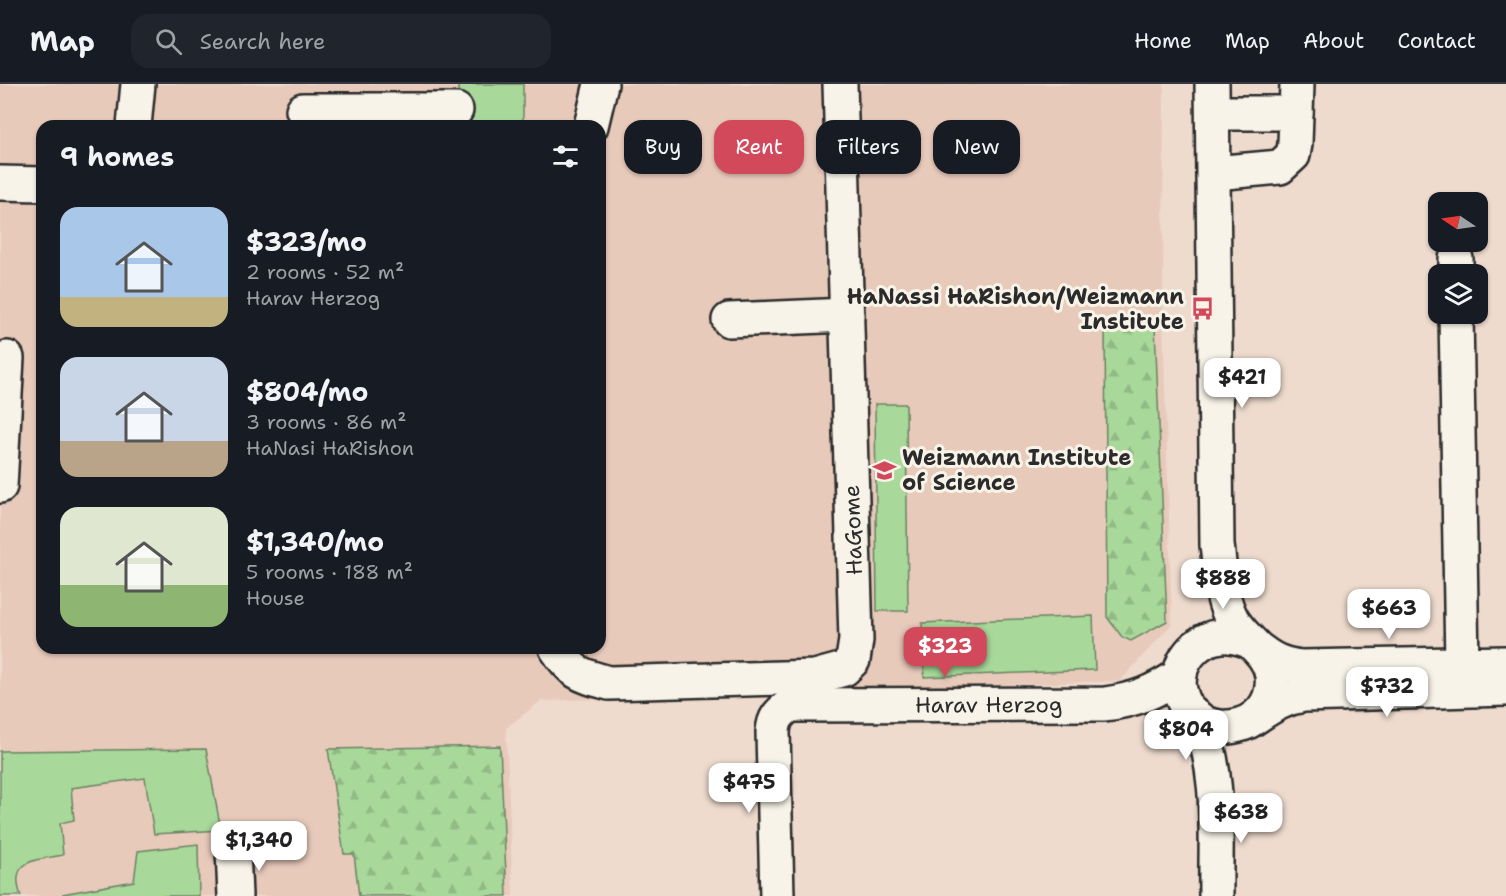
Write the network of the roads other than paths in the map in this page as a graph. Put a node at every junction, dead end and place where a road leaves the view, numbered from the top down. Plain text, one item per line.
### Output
1 (138, 84) edge
2 (601, 84) edge
3 (840, 84) edge
4 (1213, 99) edge
5 (1296, 99) edge
6 (303, 107) edge
7 (456, 110) dead end
8 (135, 120) edge
9 (592, 120) edge
10 (1214, 173) junction
11 (0, 183) edge
12 (36, 184) edge
13 (847, 315) junction
14 (729, 320) dead end
15 (1456, 324) edge
16 (7, 358) dead end
17 (0, 486) edge
18 (1217, 545) junction
19 (1200, 643) junction
20 (1255, 646) junction
21 (560, 654) edge
22 (1506, 663) edge
23 (1462, 664) junction
24 (1180, 675) junction
25 (1506, 689) edge
26 (1198, 718) junction
27 (1251, 720) junction
28 (1215, 793) junction
29 (233, 849) dead end
30 (235, 896) edge
31 (777, 896) edge
32 (1216, 896) edge

1 - 8 street
2 - 9 street
3 - 13 street, HaGome
4 - 5 street
4 - 10 street
5 - 10 street
6 - 7 street
10 - 18 street
11 - 12 street
13 - 14 street
13 - 21 street, HaGome
15 - 23 street
16 - 17 street
18 - 19 street
18 - 20 street
19 - 20 street
19 - 24 street
20 - 23 street
20 - 27 street
22 - 23 street
24 - 26 street
24 - 31 street, Harav Herzog
25 - 27 street
26 - 27 street
26 - 28 street
27 - 28 street
28 - 32 street
29 - 30 street

